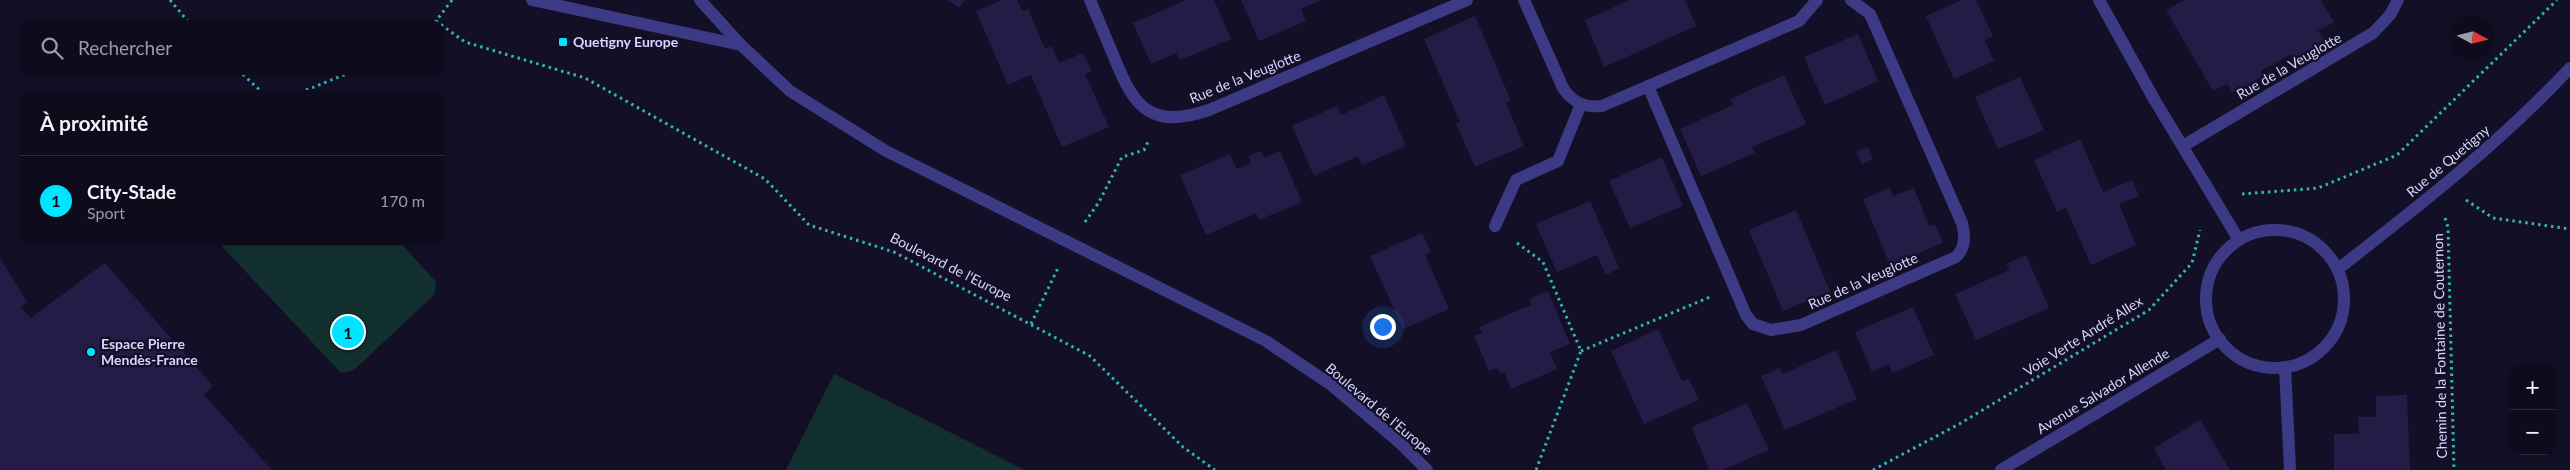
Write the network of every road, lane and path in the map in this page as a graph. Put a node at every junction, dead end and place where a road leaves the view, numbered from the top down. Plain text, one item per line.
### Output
1 (170, 0) edge
2 (452, 0) edge
3 (532, 0) edge
4 (700, 0) edge
5 (1090, 0) edge
6 (1467, 0) edge
7 (1524, 0) edge
8 (1817, 0) edge
9 (1851, 0) edge
10 (2099, 0) edge
11 (2398, 0) edge
12 (2557, 0) edge
13 (187, 20) edge
14 (437, 20) edge
15 (445, 28) edge
16 (741, 45) junction
17 (2570, 68) edge
18 (243, 75) edge
19 (344, 75) edge
20 (1648, 86) junction
21 (260, 90) edge
22 (306, 90) edge
23 (1581, 104) junction
24 (1160, 115) junction
25 (2183, 146) junction
26 (2444, 186) junction
27 (2434, 195) junction
28 (2219, 207) junction
29 (1495, 226) joint
30 (2570, 229) edge
31 (2239, 240) junction
32 (1070, 244) junction
33 (2338, 269) junction
34 (1734, 287) junction
35 (1031, 324) junction
36 (2220, 339) junction
37 (1581, 351) junction
38 (2285, 367) junction
39 (1215, 470) edge
40 (1427, 470) edge
41 (1536, 470) edge
42 (1873, 470) edge
43 (2001, 470) edge
44 (2290, 470) edge
45 (2454, 470) edge

1 - 13 path
2 - 14 path
3 - 16 street
4 - 16 street, Boulevard de l'Europe
5 - 24 street, Rue de la Veuglotte
6 - 24 street, Rue de la Veuglotte
7 - 23 street
8 - 20 street
9 - 34 street, Rue de la Veuglotte
10 - 25 street
11 - 25 street, Rue de la Veuglotte
12 - 28 path, Voie Verte André Allex
15 - 35 path, Boulevard de l'Europe
16 - 32 street, Boulevard de l'Europe
17 - 26 street, Rue de Quetigny
18 - 21 path
19 - 22 path
20 - 23 street
20 - 34 street, Rue de la Veuglotte
23 - 29 street
24 - 32 path
25 - 28 street
26 - 27 street, Rue de Quetigny
26 - 30 path
27 - 33 street, Rue de Quetigny
27 - 45 path, Chemin de la Fontaine de Couternon
28 - 31 street
28 - 42 path, Voie Verte André Allex
29 - 37 path
31 - 33 street
31 - 36 street
32 - 35 path
32 - 40 street, Boulevard de l'Europe
33 - 38 street
34 - 37 path
35 - 39 path, Boulevard de l'Europe
36 - 38 street
36 - 43 street, Avenue Salvador Allende
37 - 41 path
38 - 44 street

